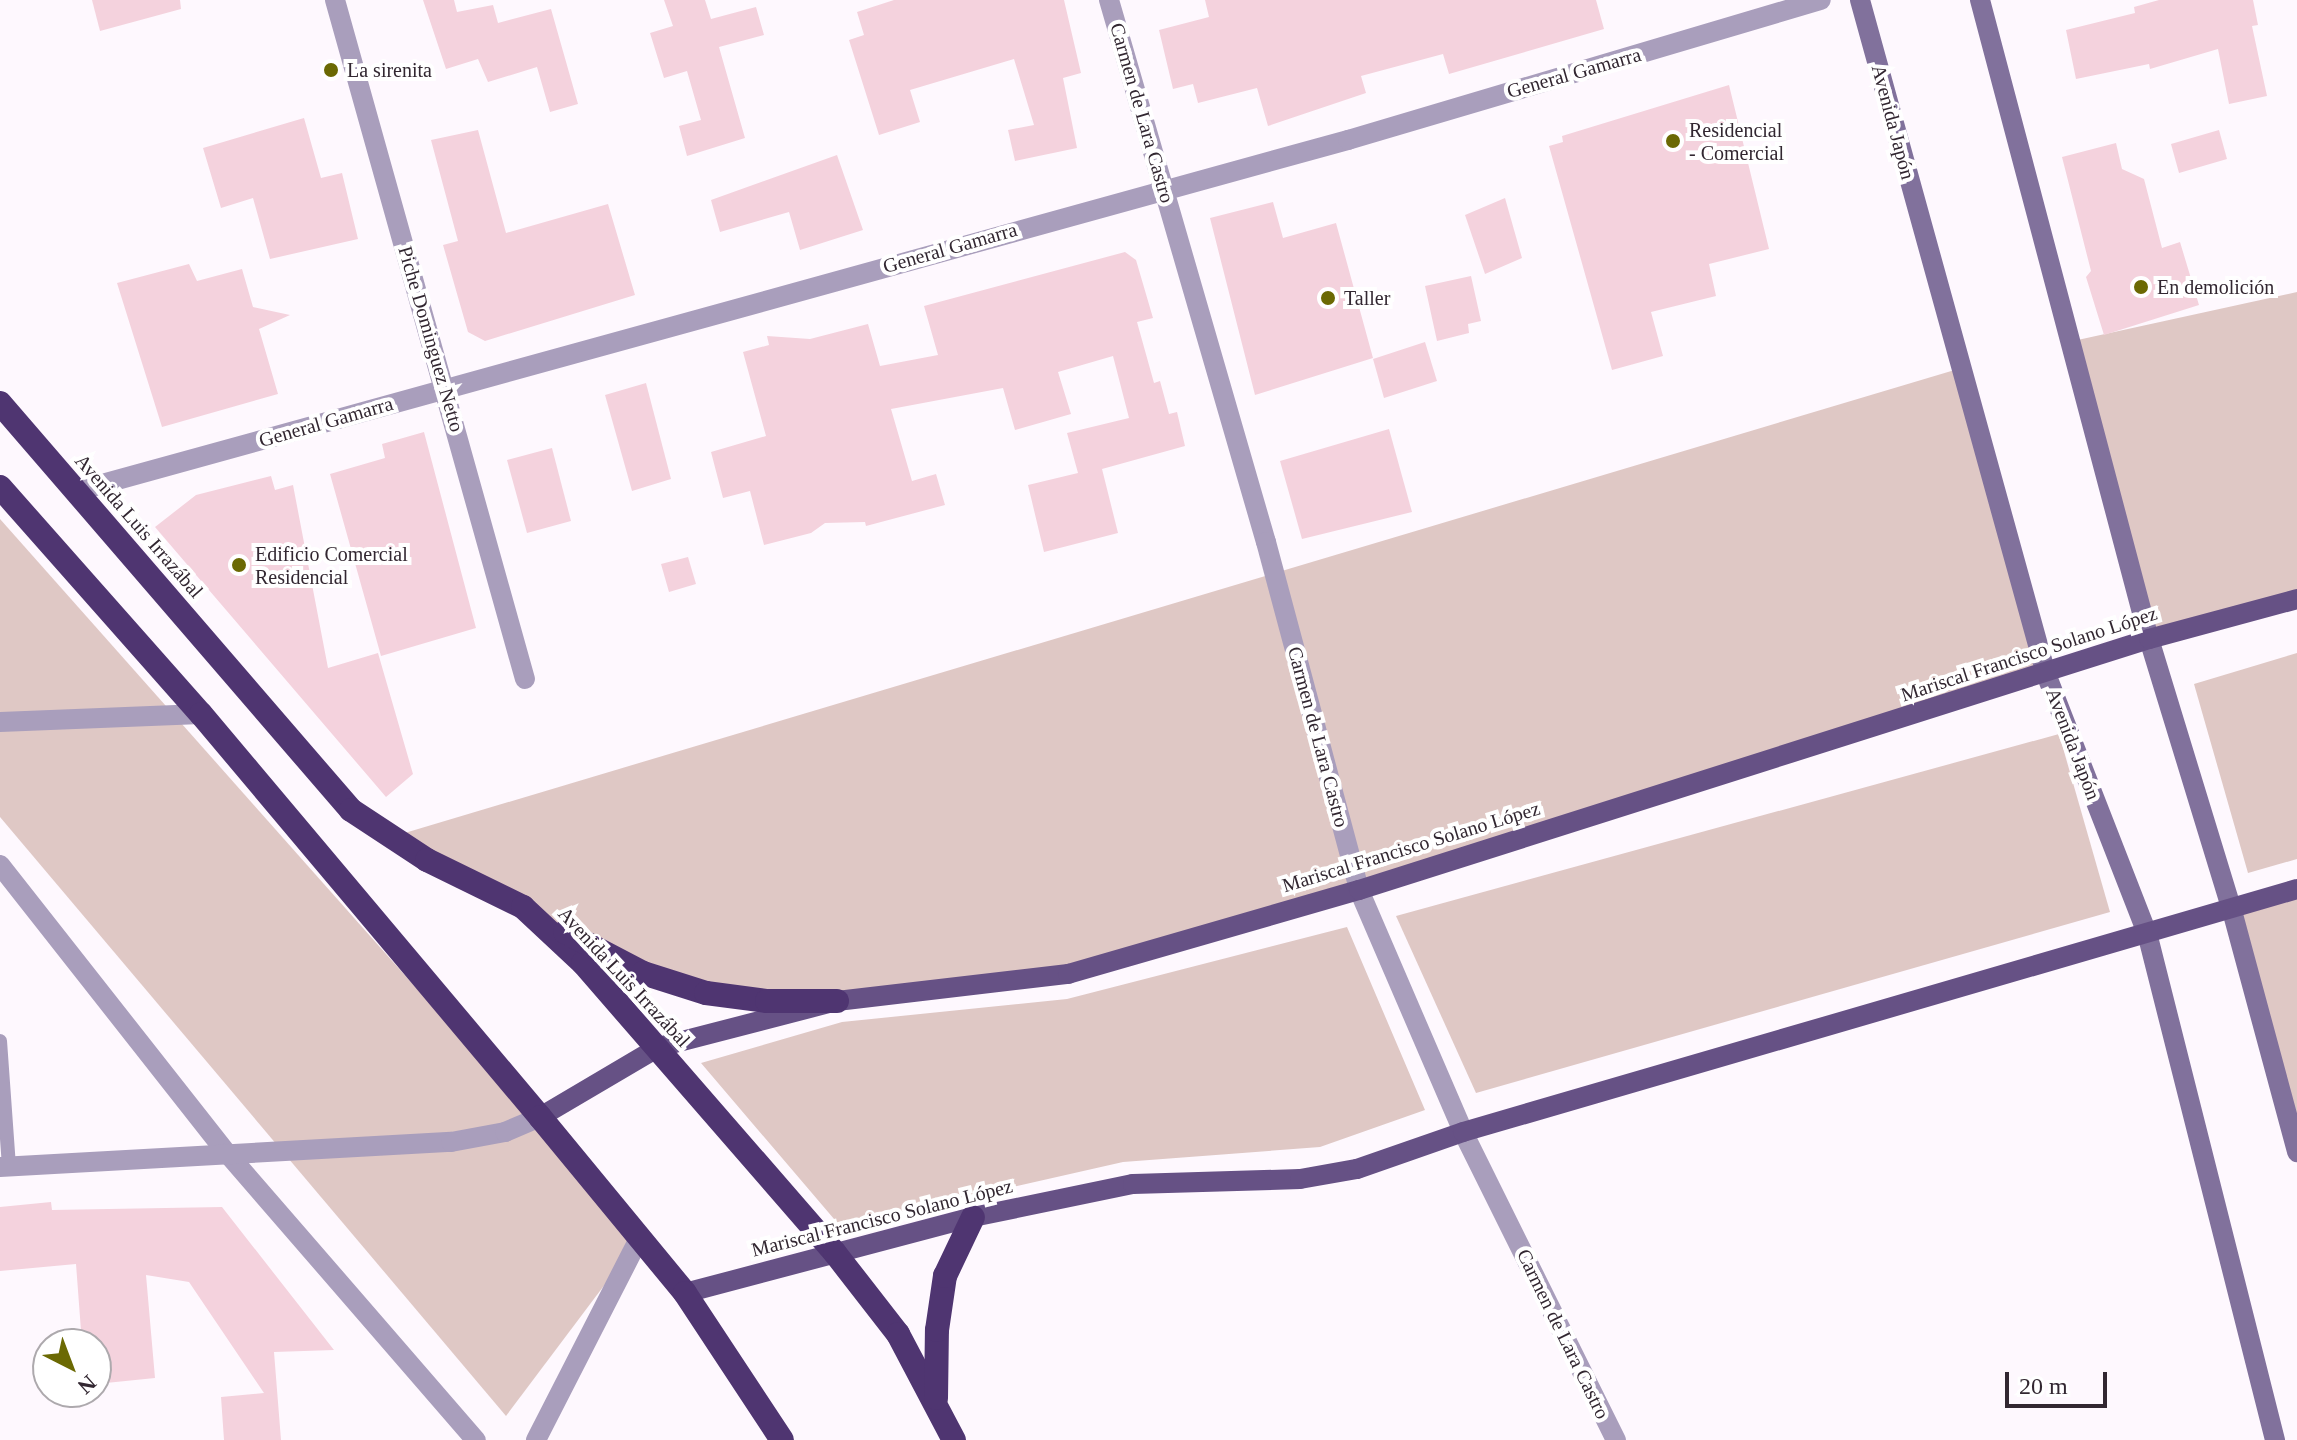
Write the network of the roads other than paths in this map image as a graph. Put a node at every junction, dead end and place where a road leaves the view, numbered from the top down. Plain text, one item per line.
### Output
1 (335, 0) edge
2 (1109, 0) edge
3 (1821, 0) edge
4 (1860, 0) edge
5 (1980, 0) edge
6 (1164, 188) junction
7 (446, 389) junction
8 (0, 403) edge
9 (0, 487) edge
10 (77, 491) junction
11 (2297, 599) edge
12 (2149, 639) junction
13 (2046, 674) junction
14 (525, 679) dead end
15 (201, 714) junction
16 (0, 722) edge
17 (0, 865) edge
18 (2297, 889) edge
19 (1359, 890) junction
20 (523, 907) junction
21 (2231, 907) junction
22 (2147, 933) junction
23 (837, 1001) junction
24 (0, 1041) edge
25 (659, 1047) junction
26 (540, 1117) junction
27 (2293, 1118) edge
28 (1463, 1132) junction
29 (2297, 1152) edge
30 (227, 1153) junction
31 (4, 1166) edge
32 (973, 1217) junction
33 (639, 1239) junction
34 (835, 1253) junction
35 (685, 1293) junction
36 (936, 1401) junction
37 (476, 1440) edge
38 (536, 1440) edge
39 (782, 1440) edge
40 (954, 1440) edge
41 (1616, 1440) edge
42 (2275, 1440) edge

1 - 7 street, Piche Dominguez Netto
2 - 6 street, Carmen de Lara Castro
3 - 6 street, General Gamarra
4 - 13 main road, Avenida Japón
5 - 12 main road
6 - 7 street, General Gamarra
6 - 19 street, Carmen de Lara Castro
7 - 10 street, General Gamarra
7 - 14 street, Piche Dominguez Netto
8 - 10 highway, Avenida Luis Irrazábal
9 - 15 highway
10 - 20 highway, Avenida Luis Irrazábal
11 - 12 main road, Mariscal Francisco Solano López
12 - 13 main road, Mariscal Francisco Solano López
12 - 21 main road
13 - 19 main road, Mariscal Francisco Solano López
13 - 22 main road, Avenida Japón
15 - 16 street
15 - 26 highway
17 - 30 street
18 - 21 main road, Mariscal Francisco Solano López
19 - 23 main road, Mariscal Francisco Solano López
19 - 28 street, Carmen de Lara Castro
20 - 23 highway
20 - 25 highway, Avenida Luis Irrazábal
21 - 22 main road, Mariscal Francisco Solano López
21 - 27 main road
22 - 28 main road, Mariscal Francisco Solano López
22 - 42 main road, Avenida Japón
23 - 25 main road, Mariscal Francisco Solano López
24 - 31 lane
25 - 26 main road, Mariscal Francisco Solano López
25 - 34 highway, Avenida Luis Irrazábal
26 - 30 street
26 - 33 highway
27 - 29 main road
28 - 32 main road, Mariscal Francisco Solano López
28 - 41 street, Carmen de Lara Castro
30 - 31 street
30 - 37 street
32 - 34 main road, Mariscal Francisco Solano López
32 - 36 highway
33 - 35 highway
33 - 38 street
34 - 35 main road, Mariscal Francisco Solano López
34 - 36 highway, Avenida Luis Irrazábal
35 - 39 highway
36 - 40 highway, Avenida Luis Irrazábal

